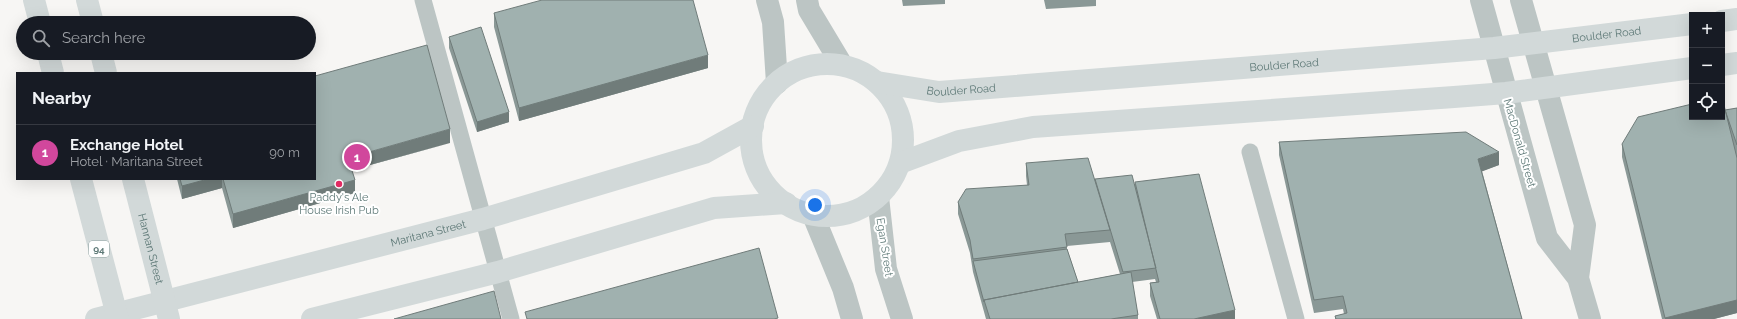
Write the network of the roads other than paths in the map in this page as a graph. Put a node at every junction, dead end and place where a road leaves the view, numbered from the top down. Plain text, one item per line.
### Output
1 (34, 0) edge
2 (87, 0) edge
3 (423, 0) edge
4 (767, 0) edge
5 (807, 0) edge
6 (1481, 0) edge
7 (1521, 0) edge
8 (38, 16) edge
9 (91, 16) edge
10 (1737, 19) edge
11 (1725, 21) edge
12 (1689, 24) edge
13 (1534, 43) junction
14 (1494, 48) junction
15 (50, 60) edge
16 (103, 60) edge
17 (1737, 63) edge
18 (1725, 64) edge
19 (842, 65) junction
20 (1689, 68) edge
21 (53, 72) edge
22 (106, 72) edge
23 (877, 82) junction
24 (777, 83) junction
25 (1546, 87) junction
26 (1506, 93) junction
27 (753, 126) junction
28 (1250, 152) dead end
29 (900, 163) junction
30 (81, 180) edge
31 (133, 180) edge
32 (878, 196) junction
33 (786, 203) junction
34 (813, 214) junction
35 (483, 219) junction
36 (498, 272) junction
37 (1578, 278) junction
38 (166, 310) edge
39 (110, 317) edge
40 (312, 319) edge
41 (511, 319) edge
42 (852, 319) edge
43 (902, 319) edge
44 (1296, 319) edge
45 (1590, 319) edge

1 - 8 main road
2 - 9 main road
3 - 35 lane
4 - 24 street
5 - 19 street
6 - 14 street, MacDonald Street
7 - 13 street, MacDonald Street
10 - 11 main road
12 - 13 main road, Boulder Road
13 - 14 main road, Boulder Road
13 - 25 street, MacDonald Street
14 - 23 main road, Boulder Road
14 - 26 street, MacDonald Street
15 - 21 main road
16 - 22 main road
17 - 18 main road
19 - 23 main road, Boulder Road
19 - 24 main road, Boulder Road
20 - 25 main road
23 - 29 main road, Boulder Road
24 - 27 main road, Boulder Road
25 - 26 main road
25 - 37 street, MacDonald Street
26 - 29 main road
26 - 37 street, MacDonald Street
27 - 33 main road, Boulder Road
27 - 35 main road, Maritana Street
28 - 44 lane
29 - 32 main road, Boulder Road
30 - 39 main road, 94
31 - 38 main road, Hannan Street
32 - 34 main road, Boulder Road
32 - 43 street, Egan Street
33 - 34 main road, Boulder Road
33 - 36 main road
34 - 42 street
35 - 36 lane
35 - 38 main road, Maritana Street
36 - 40 main road
36 - 41 lane
37 - 45 street, MacDonald Street
38 - 39 main road, Maritana Street

